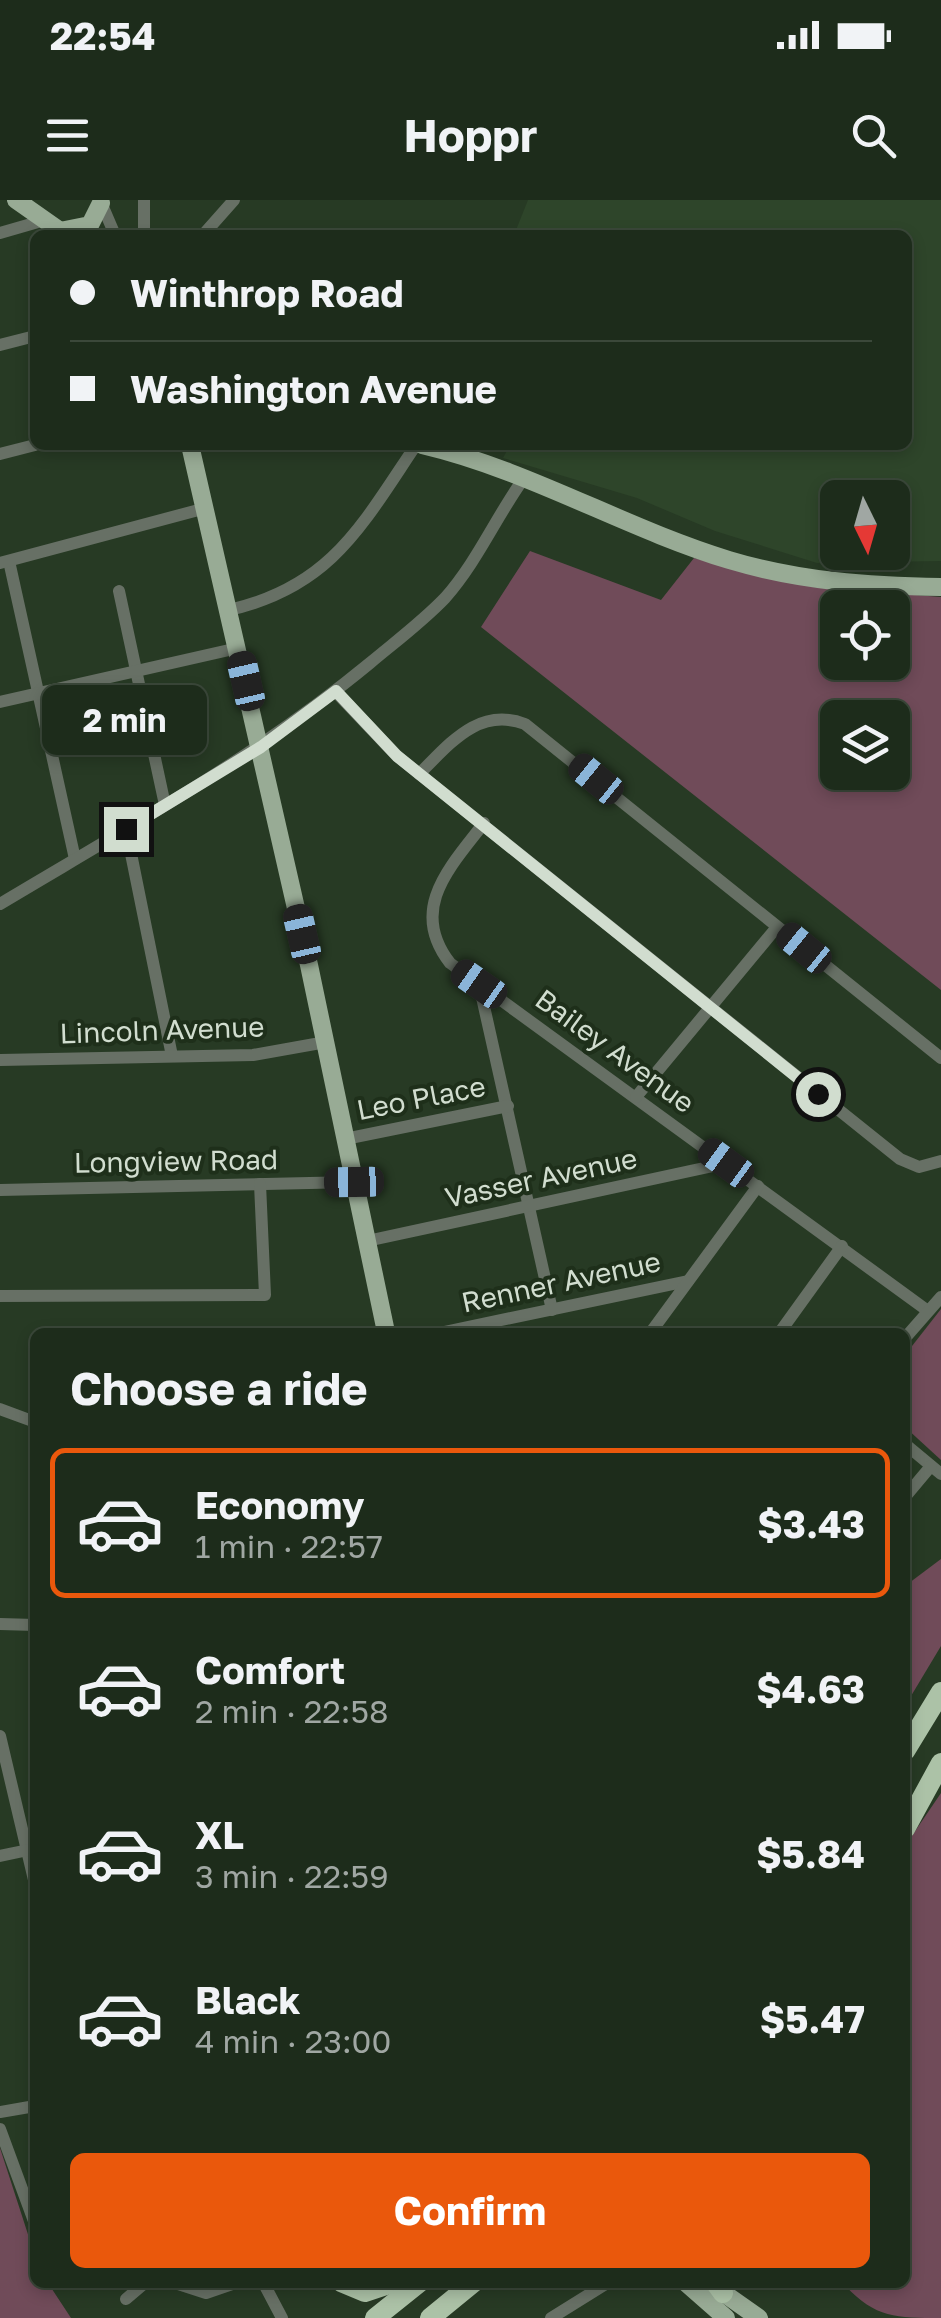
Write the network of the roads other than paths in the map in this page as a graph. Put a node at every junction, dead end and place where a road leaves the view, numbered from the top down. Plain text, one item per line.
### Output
1 (16, 200) edge
2 (144, 200) edge
3 (234, 200) edge
4 (100, 202) edge
5 (57, 229) edge
6 (114, 230) edge
7 (144, 230) edge
8 (207, 230) edge
9 (30, 231) edge
10 (0, 233) edge
11 (30, 337) edge
12 (0, 346) edge
13 (30, 446) edge
14 (191, 450) edge
15 (415, 450) edge
16 (442, 450) edge
17 (0, 454) edge
18 (524, 478) junction
19 (206, 508) junction
20 (4, 562) edge
21 (941, 587) edge
22 (119, 591) dead end
23 (230, 610) junction
24 (238, 648) junction
25 (136, 671) junction
26 (336, 691) junction
27 (38, 693) junction
28 (0, 702) edge
29 (261, 747) junction
30 (419, 774) junction
31 (165, 805) junction
32 (484, 823) junction
33 (126, 829) junction
34 (75, 858) junction
35 (0, 904) edge
36 (777, 927) junction
37 (479, 984) junction
38 (710, 1007) junction
39 (326, 1042) junction
40 (172, 1056) junction
41 (941, 1058) edge
42 (0, 1060) edge
43 (636, 1096) junction
44 (508, 1106) junction
45 (345, 1139) junction
46 (941, 1162) edge
47 (726, 1163) junction
48 (354, 1182) junction
49 (260, 1184) junction
50 (758, 1186) junction
51 (0, 1190) edge
52 (529, 1206) junction
53 (366, 1241) junction
54 (842, 1246) junction
55 (688, 1281) junction
56 (0, 1296) edge
57 (941, 1297) edge
58 (552, 1310) junction
59 (928, 1311) junction
60 (385, 1328) edge
61 (464, 1328) edge
62 (654, 1328) edge
63 (783, 1328) edge
64 (910, 1332) edge
65 (0, 1409) edge
66 (30, 1420) edge
67 (910, 1448) edge
68 (936, 1470) edge
69 (910, 1493) edge
70 (0, 1624) edge
71 (30, 1625) edge
72 (941, 1678) edge
73 (941, 1692) edge
74 (910, 1721) edge
75 (0, 1736) edge
76 (910, 1743) edge
77 (941, 1760) edge
78 (910, 1805) edge
79 (910, 1819) edge
80 (30, 1845) edge
81 (30, 1849) edge
82 (0, 1856) edge
83 (30, 2107) edge
84 (0, 2112) edge
85 (0, 2128) edge
86 (30, 2210) edge
87 (138, 2288) edge
88 (189, 2288) edge
89 (222, 2288) edge
90 (266, 2288) edge
91 (412, 2288) edge
92 (467, 2288) edge
93 (598, 2288) edge
94 (126, 2298) dead end
95 (715, 2300) edge
96 (282, 2318) edge
97 (375, 2318) edge
98 (430, 2318) edge
99 (551, 2318) edge
100 (759, 2318) edge

1 - 5 main road
2 - 7 street
3 - 8 street
4 - 5 main road
4 - 6 street
9 - 10 street
11 - 12 street
13 - 17 street
14 - 19 main road
15 - 23 street
16 - 18 main road
18 - 21 main road
18 - 26 street
19 - 20 street
19 - 23 main road
20 - 27 street
22 - 25 street
23 - 24 main road
24 - 25 street
24 - 29 main road
25 - 27 street
25 - 31 street
26 - 29 street
26 - 30 street
27 - 28 street
27 - 34 street
29 - 31 street
29 - 39 main road
30 - 32 street
30 - 36 street
31 - 33 street
32 - 37 street, Bailey Avenue
32 - 38 street
33 - 34 street
33 - 40 street
34 - 35 street
36 - 38 street
36 - 41 street
37 - 43 street, Bailey Avenue
37 - 44 street
38 - 43 street
38 - 46 street
39 - 40 street, Lincoln Avenue
39 - 45 main road
40 - 42 street, Lincoln Avenue
43 - 47 street, Bailey Avenue
44 - 45 street, Leo Place
44 - 52 street
45 - 48 main road
47 - 50 street, Bailey Avenue
47 - 52 street, Vasser Avenue
48 - 49 street, Longview Road
48 - 53 main road
49 - 51 street, Longview Road
49 - 56 street
50 - 54 street, Bailey Avenue
50 - 55 street
52 - 53 street, Vasser Avenue
52 - 58 street
53 - 60 main road
54 - 59 street, Bailey Avenue
54 - 63 street
55 - 58 street, Renner Avenue
55 - 62 street
57 - 59 street
58 - 61 street, Renner Avenue
59 - 64 street
65 - 66 street
67 - 68 street
68 - 69 street
70 - 71 street
72 - 74 highway
73 - 76 highway
75 - 80 street
77 - 78 highway
77 - 79 highway
81 - 82 street
83 - 84 street
85 - 86 street
87 - 94 street
88 - 89 street
90 - 96 street
91 - 97 highway
92 - 98 highway
93 - 99 street
95 - 100 main road

